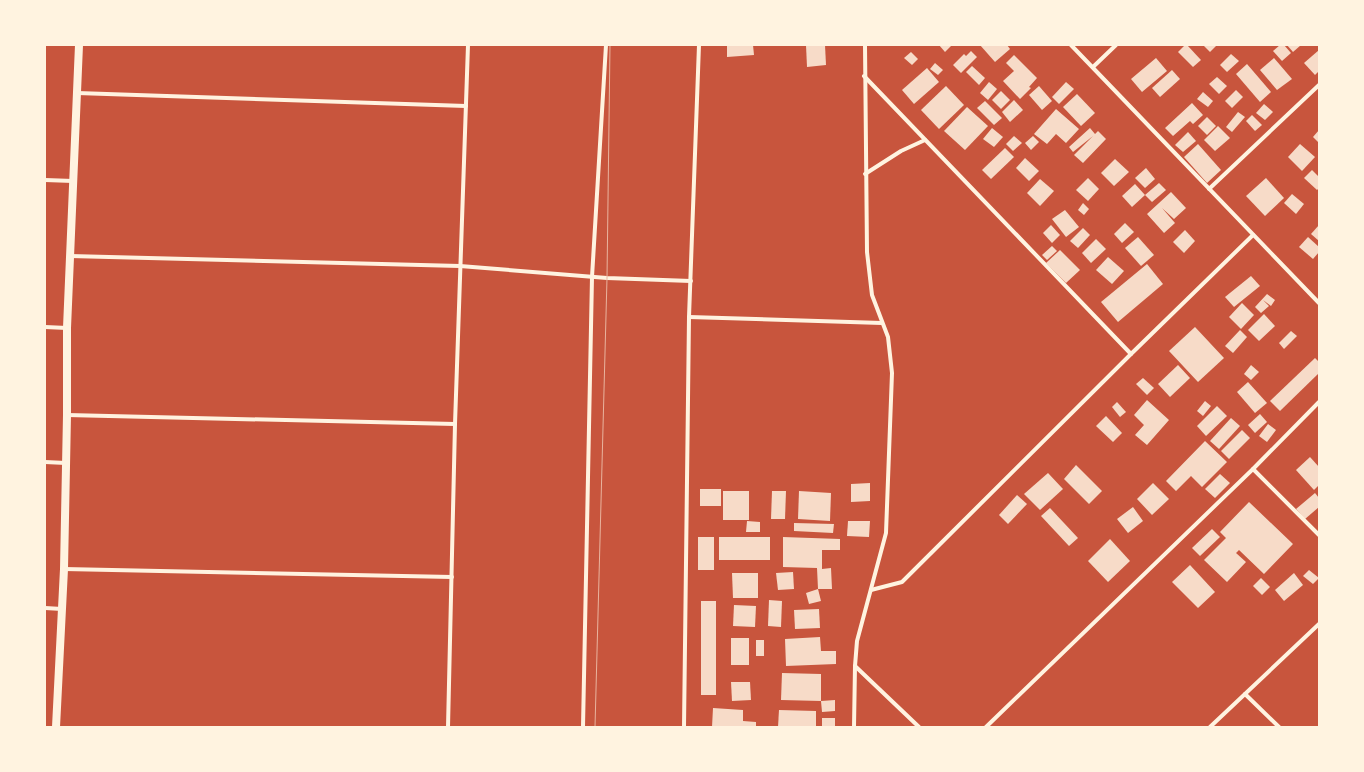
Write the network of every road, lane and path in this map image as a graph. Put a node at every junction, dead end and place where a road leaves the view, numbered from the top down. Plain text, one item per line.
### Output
1 (80, 45) edge
2 (468, 45) edge
3 (606, 45) edge
4 (699, 45) edge
5 (865, 45) edge
6 (1071, 45) edge
7 (1116, 45) edge
8 (1094, 67) junction
9 (864, 76) junction
10 (1319, 85) edge
11 (77, 93) junction
12 (466, 106) junction
13 (926, 140) junction
14 (865, 174) junction
15 (45, 180) edge
16 (73, 181) junction
17 (1209, 189) junction
18 (1253, 235) junction
19 (70, 256) junction
20 (460, 266) junction
21 (592, 277) junction
22 (691, 281) junction
23 (1319, 303) edge
24 (689, 317) junction
25 (882, 323) junction
26 (45, 327) edge
27 (67, 328) junction
28 (1131, 354) junction
29 (1319, 402) edge
30 (67, 415) junction
31 (455, 424) junction
32 (45, 462) edge
33 (66, 463) junction
34 (1253, 469) junction
35 (1319, 535) edge
36 (64, 569) junction
37 (452, 577) junction
38 (871, 590) junction
39 (45, 608) edge
40 (62, 609) junction
41 (1319, 624) edge
42 (855, 666) junction
43 (1245, 694) junction
44 (56, 727) edge
45 (448, 727) edge
46 (583, 727) edge
47 (684, 727) edge
48 (854, 727) edge
49 (918, 727) edge
50 (986, 727) edge
51 (1210, 727) edge
52 (1279, 727) edge

1 - 11 main road
2 - 12 street
3 - 21 street
4 - 22 street
5 - 9 street
6 - 8 street
7 - 8 street
8 - 17 street
9 - 13 street
9 - 14 street
10 - 17 street
11 - 12 street
11 - 16 main road
12 - 20 street
13 - 14 street
13 - 28 street
14 - 25 street
15 - 16 street
16 - 19 main road
17 - 18 street
18 - 23 street
18 - 28 street
19 - 20 street
19 - 27 main road
20 - 21 street
20 - 31 street
21 - 22 street
21 - 46 street
22 - 24 street
24 - 25 street
24 - 47 street
25 - 38 street
26 - 27 street
27 - 30 main road
28 - 38 street
29 - 34 street
30 - 31 street
30 - 33 main road
31 - 37 street
32 - 33 street
33 - 36 main road
34 - 35 street
34 - 50 street
36 - 37 street
36 - 40 main road
37 - 45 street
38 - 42 street
39 - 40 street
40 - 44 main road
41 - 43 street
42 - 48 street
42 - 49 street
43 - 51 street
43 - 52 street

